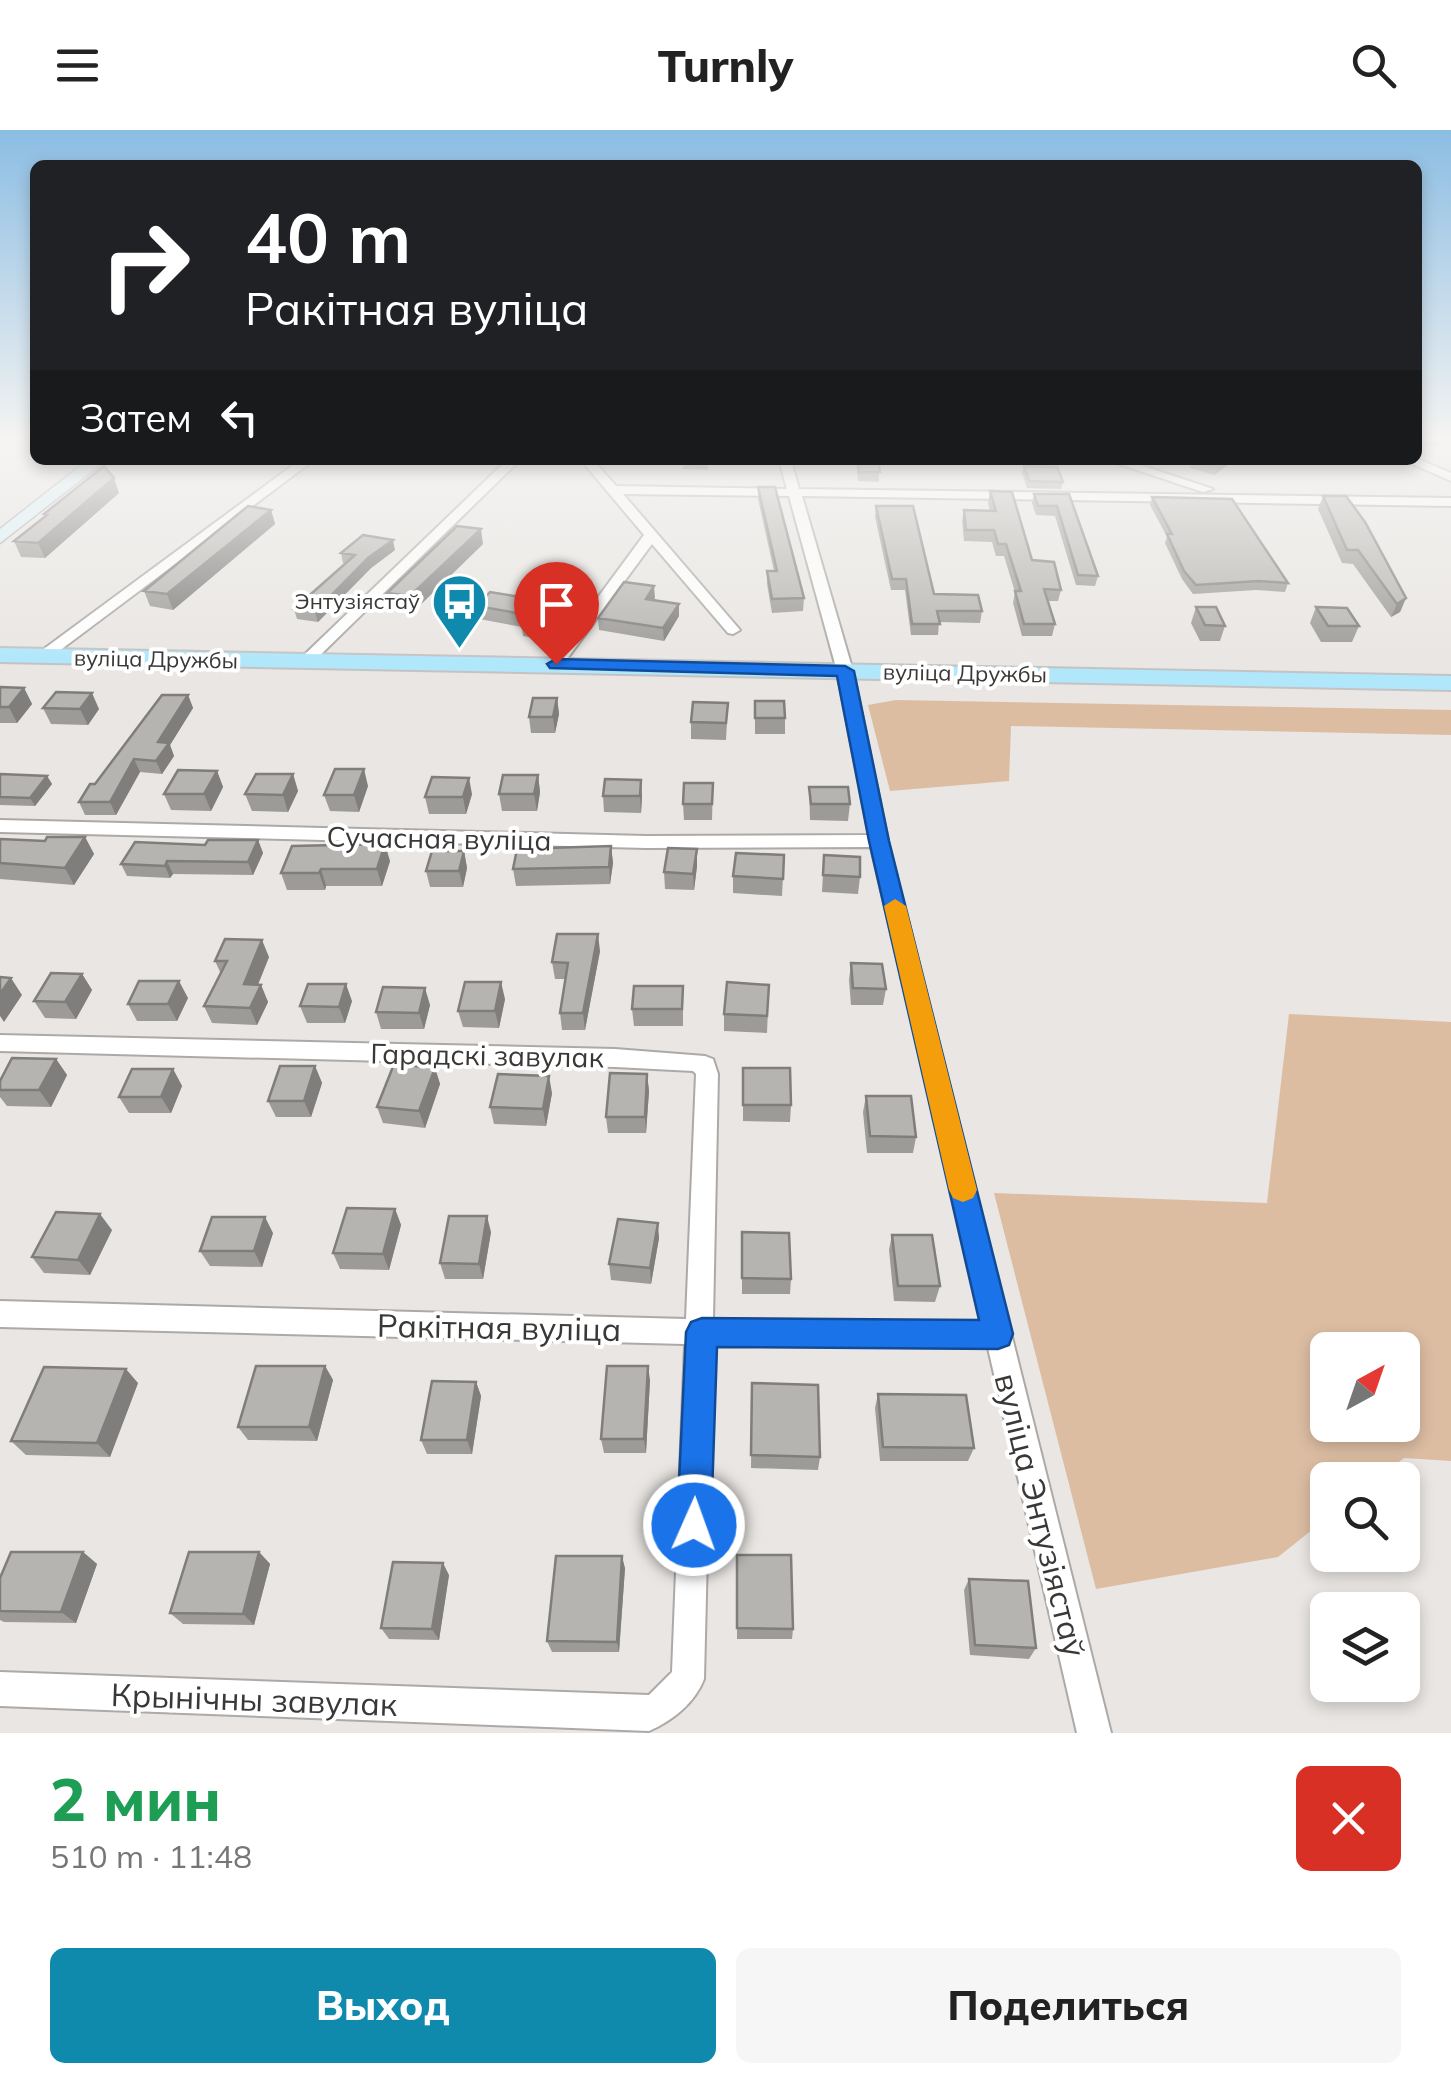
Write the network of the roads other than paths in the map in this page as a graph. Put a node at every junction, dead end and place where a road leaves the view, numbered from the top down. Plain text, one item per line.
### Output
1 (30, 514) edge
2 (235, 514) edge
3 (458, 514) edge
4 (635, 514) edge
5 (799, 514) edge
6 (652, 534) junction
7 (0, 538) edge
8 (733, 630) dead end
9 (42, 656) junction
10 (0, 657) edge
11 (306, 661) junction
12 (556, 664) junction
13 (0, 672) edge
14 (1451, 682) edge
15 (849, 690) junction
16 (1451, 700) edge
17 (0, 826) edge
18 (879, 841) junction
19 (0, 1043) edge
20 (0, 1314) edge
21 (702, 1332) junction
22 (998, 1334) junction
23 (0, 1689) edge
24 (1094, 1733) edge

1 - 7 main road
2 - 9 street
3 - 11 street
4 - 6 street
5 - 15 street, вуліца Энтузіястаў
6 - 8 street
6 - 12 street
9 - 10 main road, вуліца Дружбы
9 - 11 main road, вуліца Дружбы
11 - 12 main road, вуліца Дружбы
12 - 15 main road, вуліца Дружбы
13 - 15 main road, вуліца Дружбы
14 - 15 main road, вуліца Дружбы
15 - 16 main road, вуліца Дружбы
15 - 18 street, вуліца Энтузіястаў
17 - 18 street, Сучасная вуліца
18 - 22 street, вуліца Энтузіястаў
19 - 21 street, Гарадскі завулак
20 - 21 street, Ракітная вуліца
21 - 22 street, Ракітная вуліца
21 - 23 street, Крынічны завулак
22 - 24 street, вуліца Энтузіястаў

